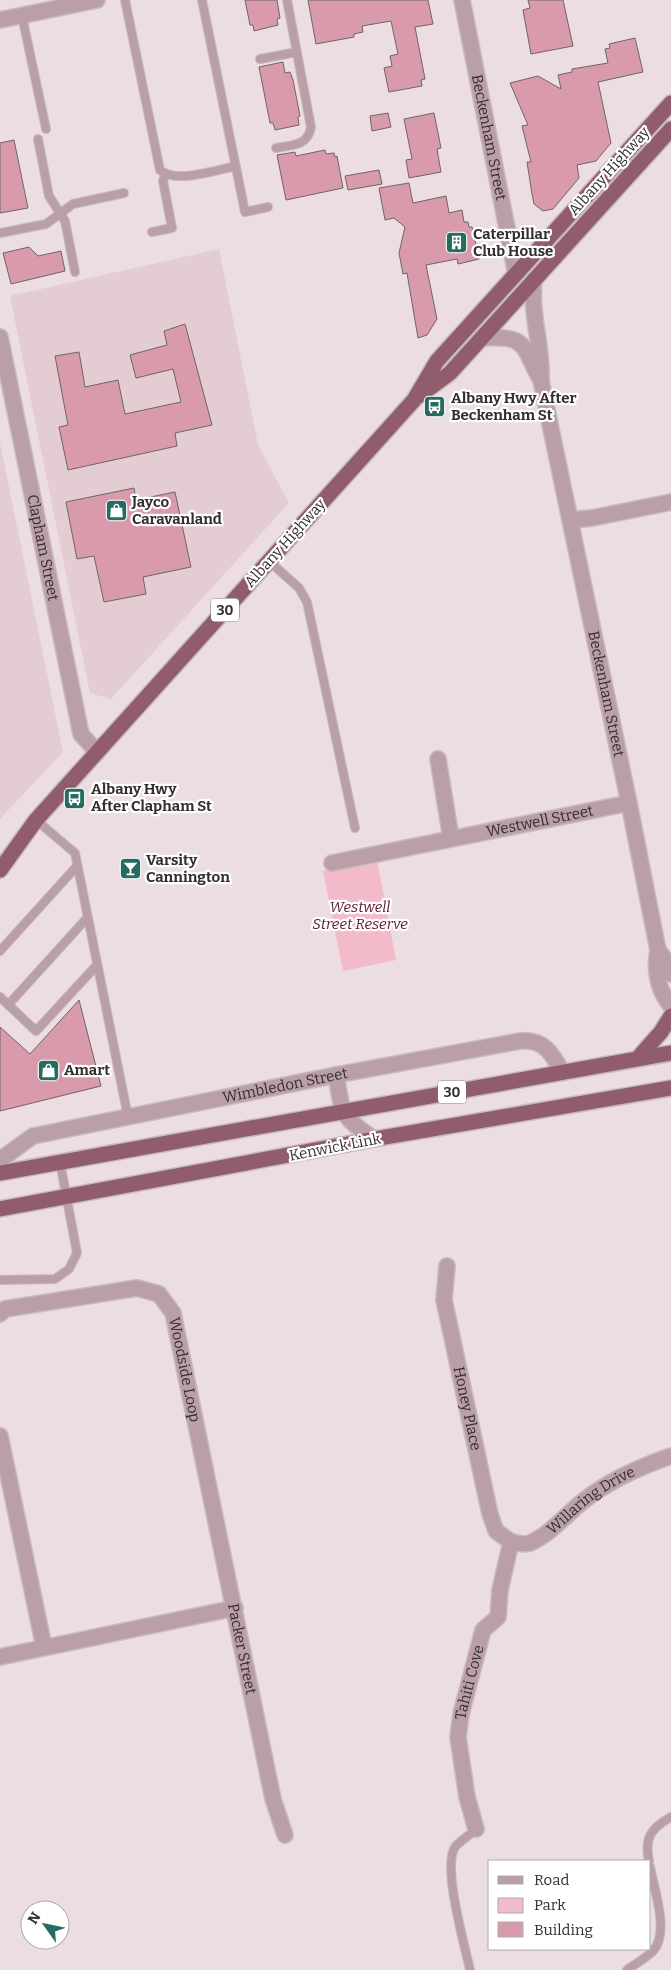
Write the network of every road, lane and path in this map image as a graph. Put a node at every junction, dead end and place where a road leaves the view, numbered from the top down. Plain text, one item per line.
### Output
1 (97, 0) edge
2 (125, 0) edge
3 (202, 0) edge
4 (287, 0) edge
5 (462, 0) edge
6 (22, 16) junction
7 (0, 20) edge
8 (297, 52) junction
9 (260, 59) dead end
10 (671, 103) edge
11 (671, 128) edge
12 (46, 129) dead end
13 (38, 139) dead end
14 (276, 148) dead end
15 (236, 166) junction
16 (165, 175) junction
17 (124, 193) dead end
18 (268, 207) dead end
19 (60, 214) junction
20 (152, 232) dead end
21 (0, 233) edge
22 (75, 272) dead end
23 (516, 274) junction
24 (534, 280) junction
25 (0, 337) edge
26 (482, 338) junction
27 (541, 381) junction
28 (414, 400) junction
29 (671, 502) edge
30 (571, 520) junction
31 (270, 562) junction
32 (97, 752) junction
33 (438, 759) dead end
34 (629, 803) junction
35 (36, 820) junction
36 (355, 828) dead end
37 (451, 838) junction
38 (0, 851) edge
39 (332, 863) dead end
40 (77, 866) junction
41 (0, 870) edge
42 (87, 918) junction
43 (658, 950) junction
44 (0, 951) edge
45 (96, 966) junction
46 (671, 974) edge
47 (0, 997) edge
48 (8, 1005) junction
49 (671, 1006) edge
50 (671, 1016) edge
51 (671, 1053) edge
52 (638, 1058) junction
53 (562, 1072) junction
54 (336, 1075) junction
55 (671, 1088) edge
56 (342, 1112) junction
57 (128, 1116) junction
58 (374, 1139) junction
59 (0, 1160) edge
60 (60, 1162) junction
61 (0, 1173) edge
62 (68, 1197) junction
63 (0, 1209) edge
64 (447, 1266) dead end
65 (0, 1280) edge
66 (0, 1314) edge
67 (0, 1436) edge
68 (671, 1456) edge
69 (510, 1542) junction
70 (235, 1608) junction
71 (44, 1647) junction
72 (0, 1657) edge
73 (671, 1818) edge
74 (476, 1829) joint
75 (285, 1835) dead end
76 (649, 1860) edge
77 (651, 1872) edge
78 (470, 1970) edge
79 (627, 1970) edge

1 - 6 street
2 - 16 lane
3 - 15 lane
4 - 8 lane
5 - 23 street, Beckenham Street
6 - 7 street
6 - 12 lane
8 - 9 lane
8 - 14 lane
10 - 23 highway, Albany Highway / 30
11 - 24 highway, Albany Highway / 30
13 - 19 lane
15 - 16 lane
15 - 18 lane
16 - 20 lane
17 - 19 lane
19 - 21 lane
19 - 22 lane
23 - 28 highway, Albany Highway / 30
24 - 26 highway, Albany Highway / 30
24 - 27 street, Beckenham Street
25 - 32 street, Clapham Street
26 - 27 street, Beckenham Street
26 - 28 highway, Albany Highway / 30
27 - 30 street, Beckenham Street
28 - 31 highway, Albany Highway / 30
29 - 30 street
30 - 34 street, Beckenham Street
31 - 32 highway, Albany Highway / 30
31 - 36 lane
32 - 35 highway, Albany Highway / 30
33 - 37 street
34 - 37 street, Westwell Street
34 - 43 street, Beckenham Street
35 - 38 highway, Albany Highway / 30
35 - 40 lane
35 - 41 highway, Albany Highway / 30
37 - 39 street, Westwell Street
40 - 42 lane
40 - 44 lane
42 - 45 lane
42 - 48 lane
43 - 46 street
43 - 49 street, Beckenham Street
45 - 48 lane
45 - 57 lane
47 - 48 lane
50 - 52 highway
51 - 52 highway, 30
52 - 53 highway, 30
53 - 54 street, Wimbledon Street
53 - 56 highway, 30
54 - 56 street
54 - 57 street, Wimbledon Street
55 - 58 highway, Kenwick Link / 30
56 - 58 street
56 - 60 highway, 30
57 - 59 street, Wimbledon Street
58 - 62 highway, Kenwick Link / 30
60 - 61 highway, 30
60 - 62 lane
62 - 63 highway, Kenwick Link / 30
62 - 65 lane
64 - 69 street, Honey Place
66 - 70 street, Woodside Loop
67 - 71 street
68 - 69 street, Willaring Drive
69 - 74 street, Tahiti Cove
70 - 71 street, Packer Street
70 - 75 street, Packer Street
71 - 72 street, Packer Street
73 - 76 lane
74 - 78 lane
77 - 79 lane

